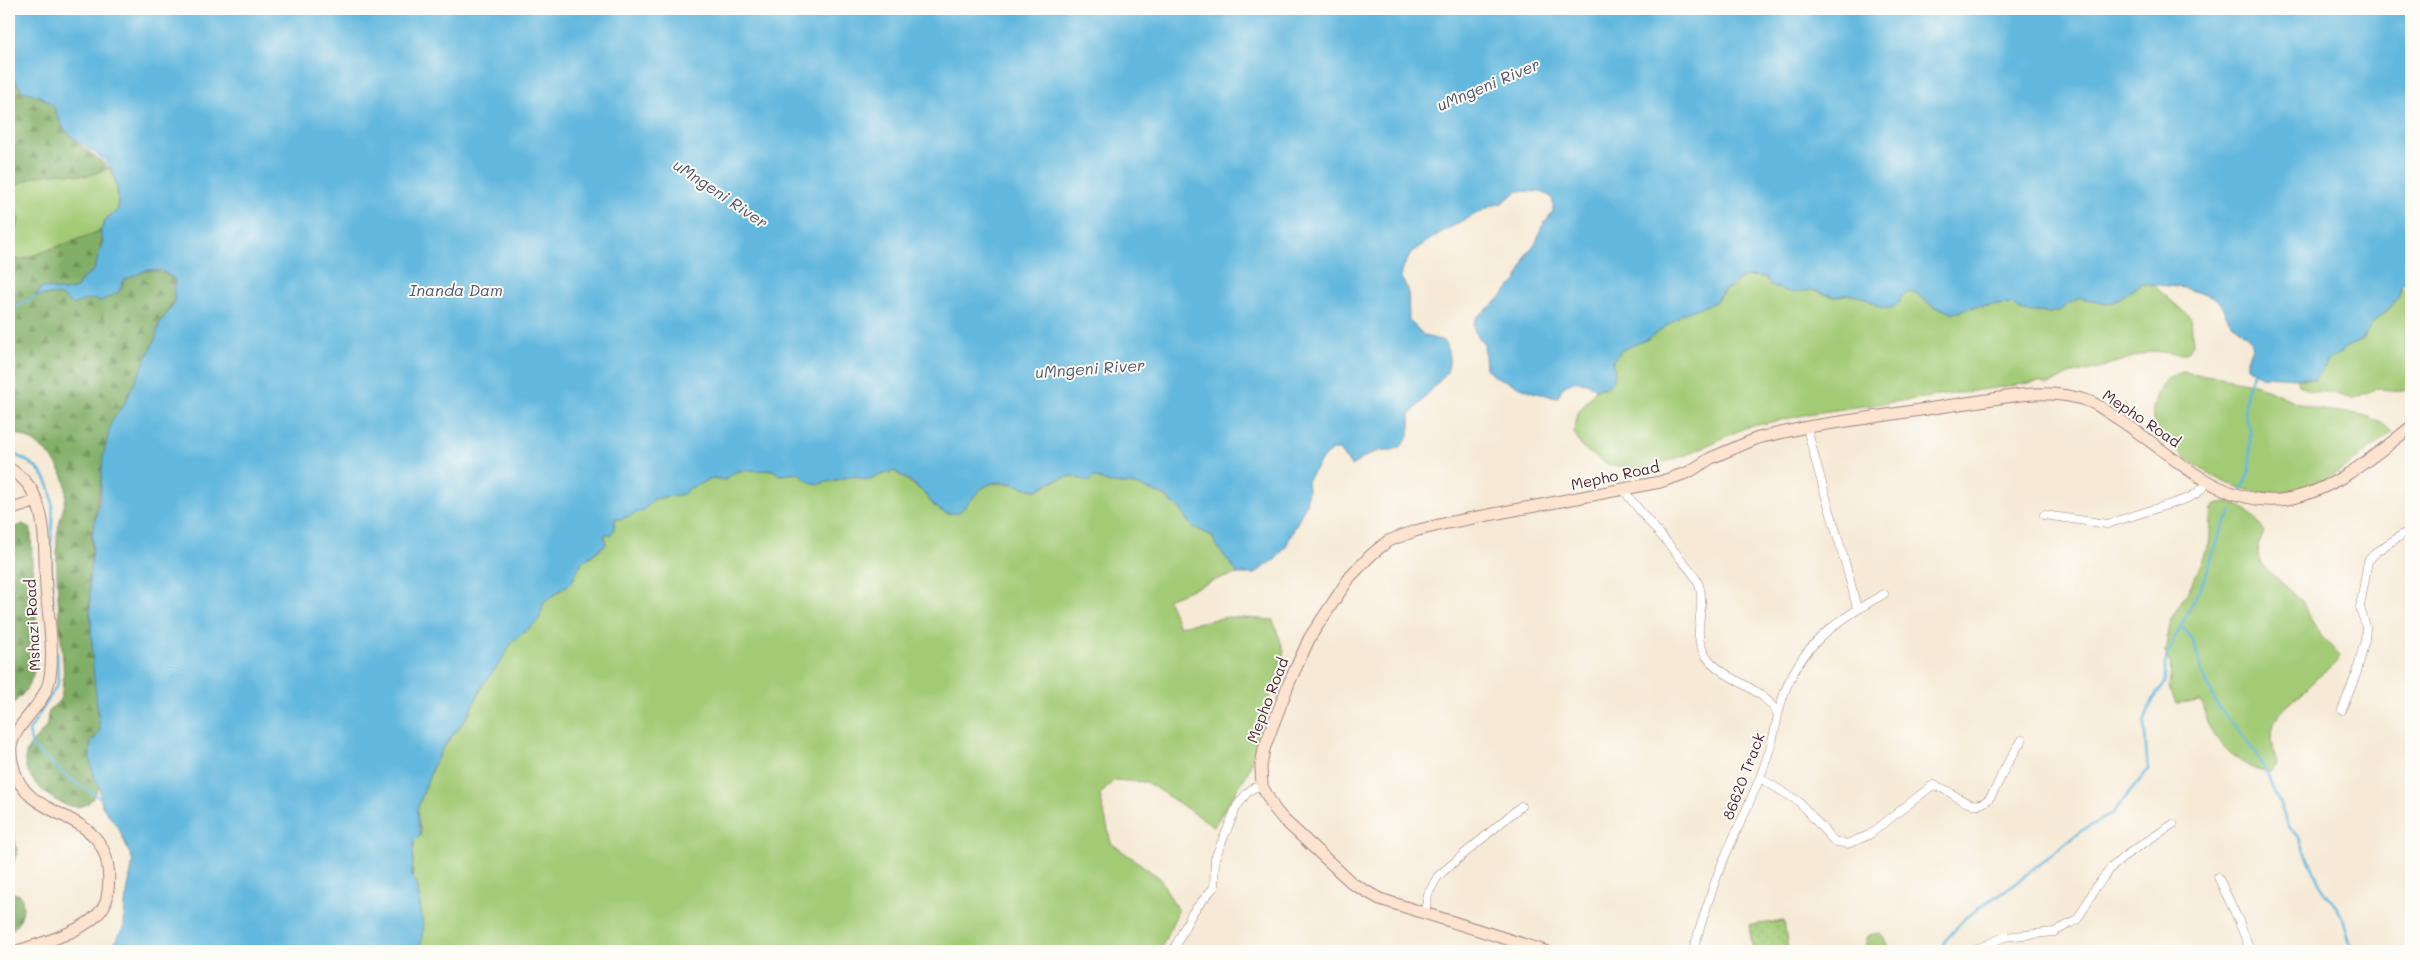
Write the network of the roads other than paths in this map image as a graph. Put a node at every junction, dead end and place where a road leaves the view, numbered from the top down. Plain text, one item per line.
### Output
1 (1807, 427) junction
2 (2411, 429) edge
3 (9, 468) edge
4 (2209, 482) junction
5 (1623, 489) junction
6 (37, 501) junction
7 (9, 510) edge
8 (2044, 515) dead end
9 (2411, 529) edge
10 (1884, 594) dead end
11 (1858, 609) junction
12 (2342, 710) dead end
13 (1778, 715) junction
14 (2022, 740) dead end
15 (1760, 778) junction
16 (1262, 786) junction
17 (1521, 806) dead end
18 (2173, 824) dead end
19 (2218, 877) dead end
20 (1425, 914) junction
21 (16, 951) edge
22 (1173, 951) edge
23 (1545, 951) edge
24 (1693, 951) edge
25 (1973, 951) edge
26 (2250, 951) edge

1 - 4 street, Mepho Road
1 - 5 street, Mepho Road
1 - 11 street
2 - 4 street, Mepho Road
3 - 6 street, Mshazi Road
4 - 8 street
5 - 13 street
5 - 16 street, Mepho Road
6 - 7 street
6 - 21 street, Mshazi Road
9 - 12 street
10 - 11 street, 86620 Track
11 - 13 street, 86620 Track
13 - 15 street, 86620 Track
14 - 15 street
15 - 24 street, 86620 Track
16 - 20 street, Mepho Road
16 - 22 street
17 - 20 street
18 - 25 street
19 - 26 street
20 - 23 street, Mepho Road

